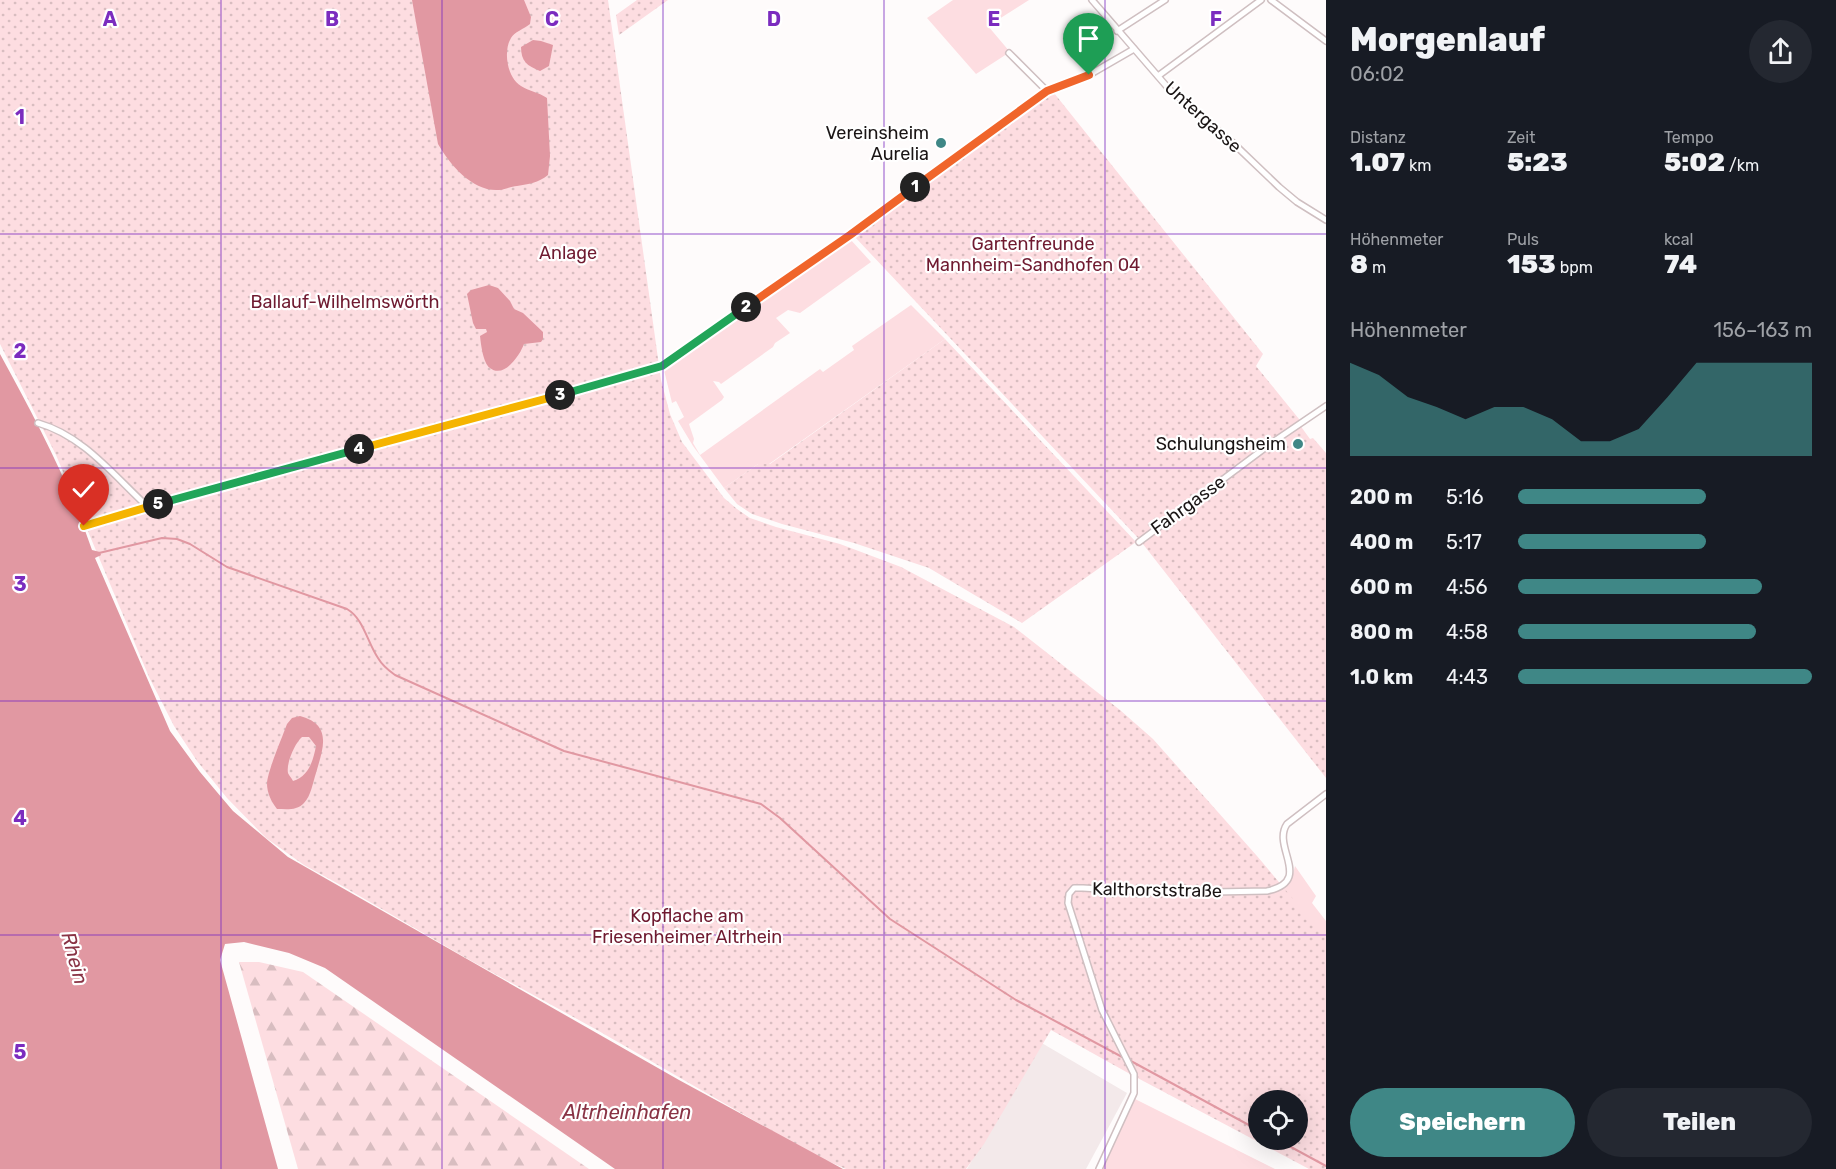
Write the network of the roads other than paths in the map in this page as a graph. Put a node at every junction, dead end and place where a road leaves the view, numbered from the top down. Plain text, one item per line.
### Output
1 (1092, 0) edge
2 (1165, 0) edge
3 (1261, 0) edge
4 (1271, 0) edge
5 (1118, 31) junction
6 (1326, 40) edge
7 (1134, 49) junction
8 (1008, 53) dead end
9 (1158, 76) junction
10 (1047, 91) junction
11 (1326, 220) edge
12 (1326, 406) edge
13 (38, 423) dead end
14 (148, 507) junction
15 (84, 526) dead end
16 (1139, 542) dead end
17 (1326, 794) edge
18 (1099, 1169) edge

1 - 5 street, Untergasse
2 - 5 street
3 - 9 street
4 - 6 street
5 - 7 street, Untergasse
7 - 9 street, Untergasse
7 - 10 street
8 - 10 street
9 - 11 street, Untergasse
10 - 14 street
12 - 16 street, Fahrgasse
13 - 14 street
14 - 15 street
17 - 18 street, Kalthorststraße

